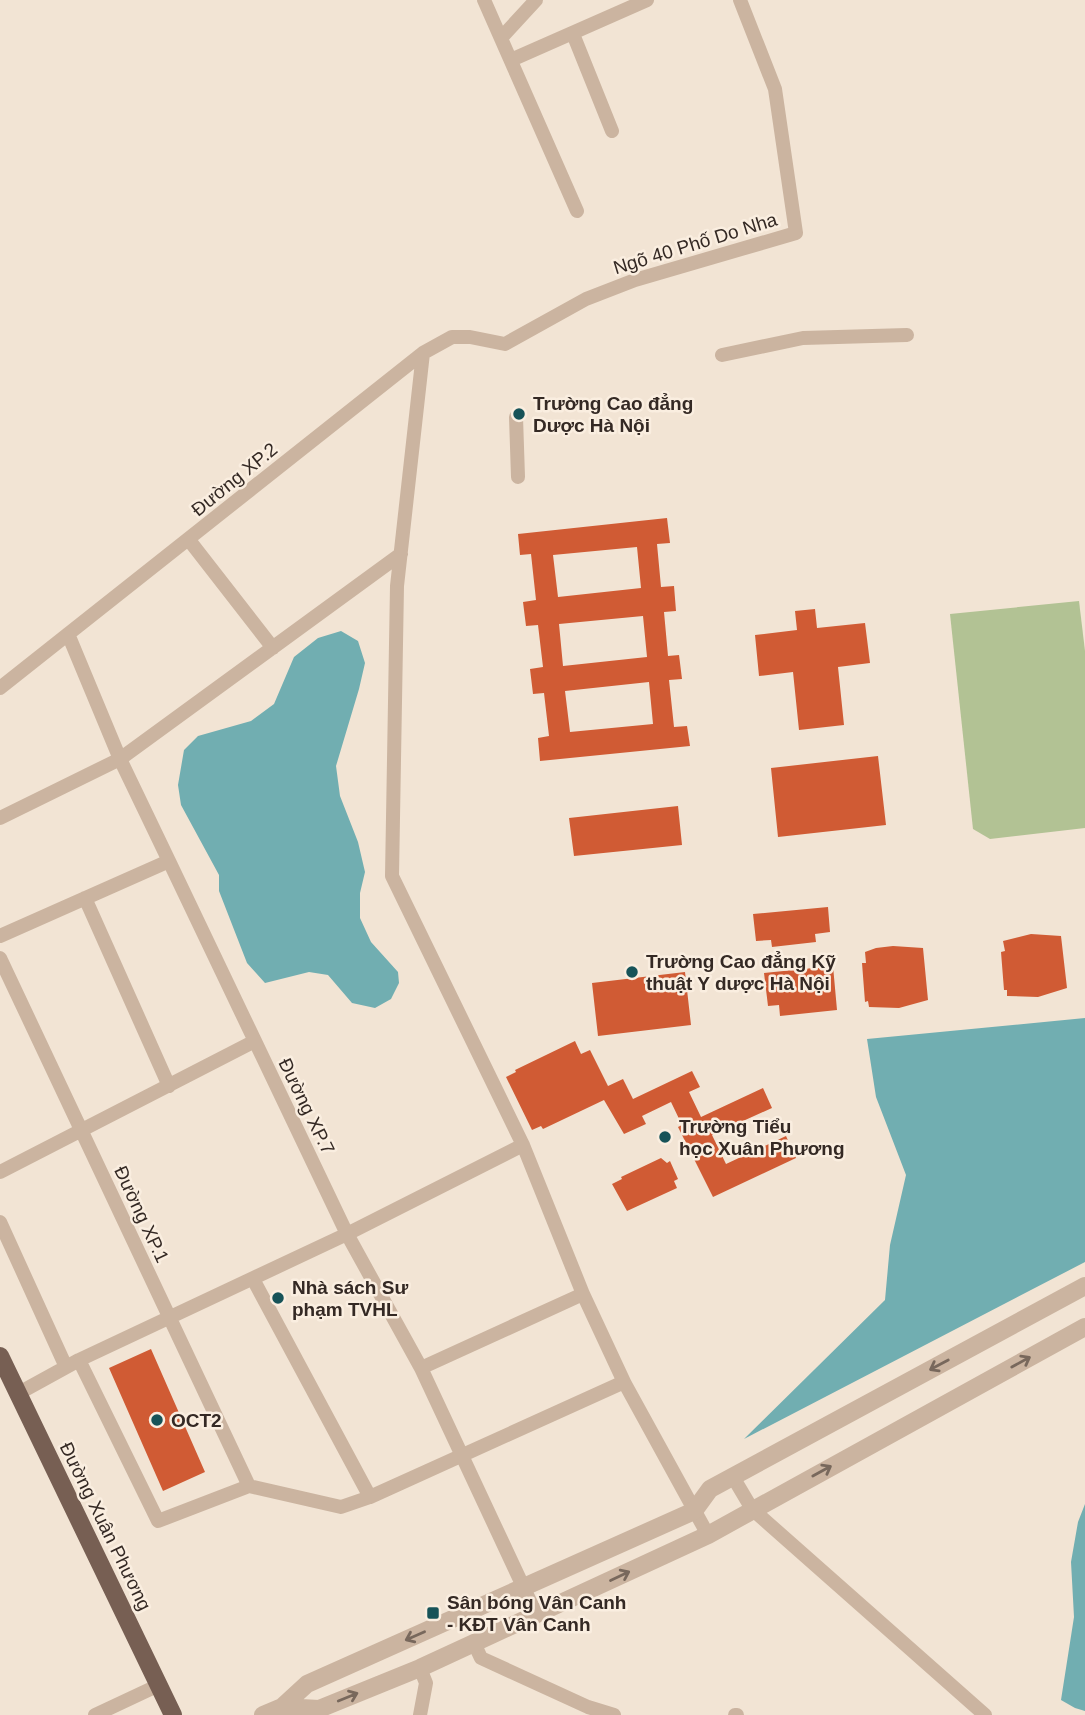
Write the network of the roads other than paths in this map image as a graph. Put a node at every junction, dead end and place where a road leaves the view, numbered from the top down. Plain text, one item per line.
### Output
1 (484, 0) edge
2 (536, 0) edge
3 (647, 0) edge
4 (740, 0) edge
5 (573, 34) junction
6 (501, 38) junction
7 (510, 60) junction
8 (612, 131) dead end
9 (577, 211) dead end
10 (907, 335) dead end
11 (505, 344) joint
12 (423, 353) junction
13 (722, 355) dead end
14 (516, 418) dead end
15 (518, 477) dead end
16 (189, 540) junction
17 (401, 554) junction
18 (68, 634) junction
19 (273, 648) junction
20 (0, 688) edge
21 (120, 759) junction
22 (0, 818) edge
23 (169, 861) junction
24 (85, 898) junction
25 (0, 936) edge
26 (0, 958) edge
27 (255, 1041) junction
28 (169, 1086) junction
29 (82, 1130) junction
30 (523, 1146) junction
31 (0, 1172) edge
32 (0, 1222) edge
33 (347, 1234) junction
34 (253, 1279) junction
35 (1085, 1286) edge
36 (583, 1294) junction
37 (169, 1318) junction
38 (1085, 1327) edge
39 (0, 1356) edge
40 (72, 1364) junction
41 (421, 1368) junction
42 (624, 1382) junction
43 (19, 1393) junction
44 (461, 1457) junction
45 (733, 1477) junction
46 (250, 1486) junction
47 (370, 1497) junction
48 (752, 1509) junction
49 (694, 1511) junction
50 (708, 1535) junction
51 (523, 1589) junction
52 (536, 1614) junction
53 (474, 1643) junction
54 (423, 1676) junction
55 (159, 1685) junction
56 (282, 1707) junction
57 (95, 1715) edge
58 (173, 1715) edge
59 (263, 1715) edge
60 (420, 1715) edge
61 (614, 1715) edge
62 (985, 1715) edge

1 - 6 street
2 - 6 street
3 - 5 street
4 - 11 street, Ngõ 40 Phố Do Nha
5 - 7 street
5 - 8 street
6 - 7 street
7 - 9 street
10 - 13 street
11 - 12 street, Đường XP.2
12 - 16 street, Đường XP.2
12 - 17 street
14 - 15 street
16 - 18 street, Đường XP.2
16 - 19 street
17 - 19 street
17 - 30 street
18 - 20 street, Đường XP.2
18 - 21 street, Đường XP.7
19 - 21 street
21 - 22 street
21 - 23 street, Đường XP.7
23 - 24 street
23 - 27 street, Đường XP.7
24 - 25 street
24 - 28 street
26 - 29 street, Đường XP.1
27 - 28 street
27 - 33 street, Đường XP.7
28 - 29 street
29 - 31 street
29 - 37 street, Đường XP.1
30 - 33 street
30 - 36 street
32 - 40 street
33 - 34 street
33 - 41 street, Đường XP.7
34 - 37 street
34 - 47 street
35 -> 45 street
36 - 41 street
36 - 42 street
37 - 40 street
37 - 46 street, Đường XP.1
48 -> 38 street
39 - 43 main road, Đường Xuân Phương
40 - 43 street
40 - 46 street
41 - 44 street, Đường XP.7
42 - 44 street
42 - 49 street
43 - 55 main road, Đường Xuân Phương
44 - 47 street
44 - 51 street, Đường XP.7
45 - 48 street
45 - 49 street
46 - 47 street
48 - 50 street
48 - 62 street
49 - 50 street
49 - 51 street
52 -> 50 street
51 - 52 street, Đường XP.7
51 -> 56 street
52 - 53 street
53 - 54 street
53 - 61 street
56 -> 54 street
54 - 60 street
55 - 57 street
55 - 58 main road, Đường Xuân Phương
56 - 59 street

